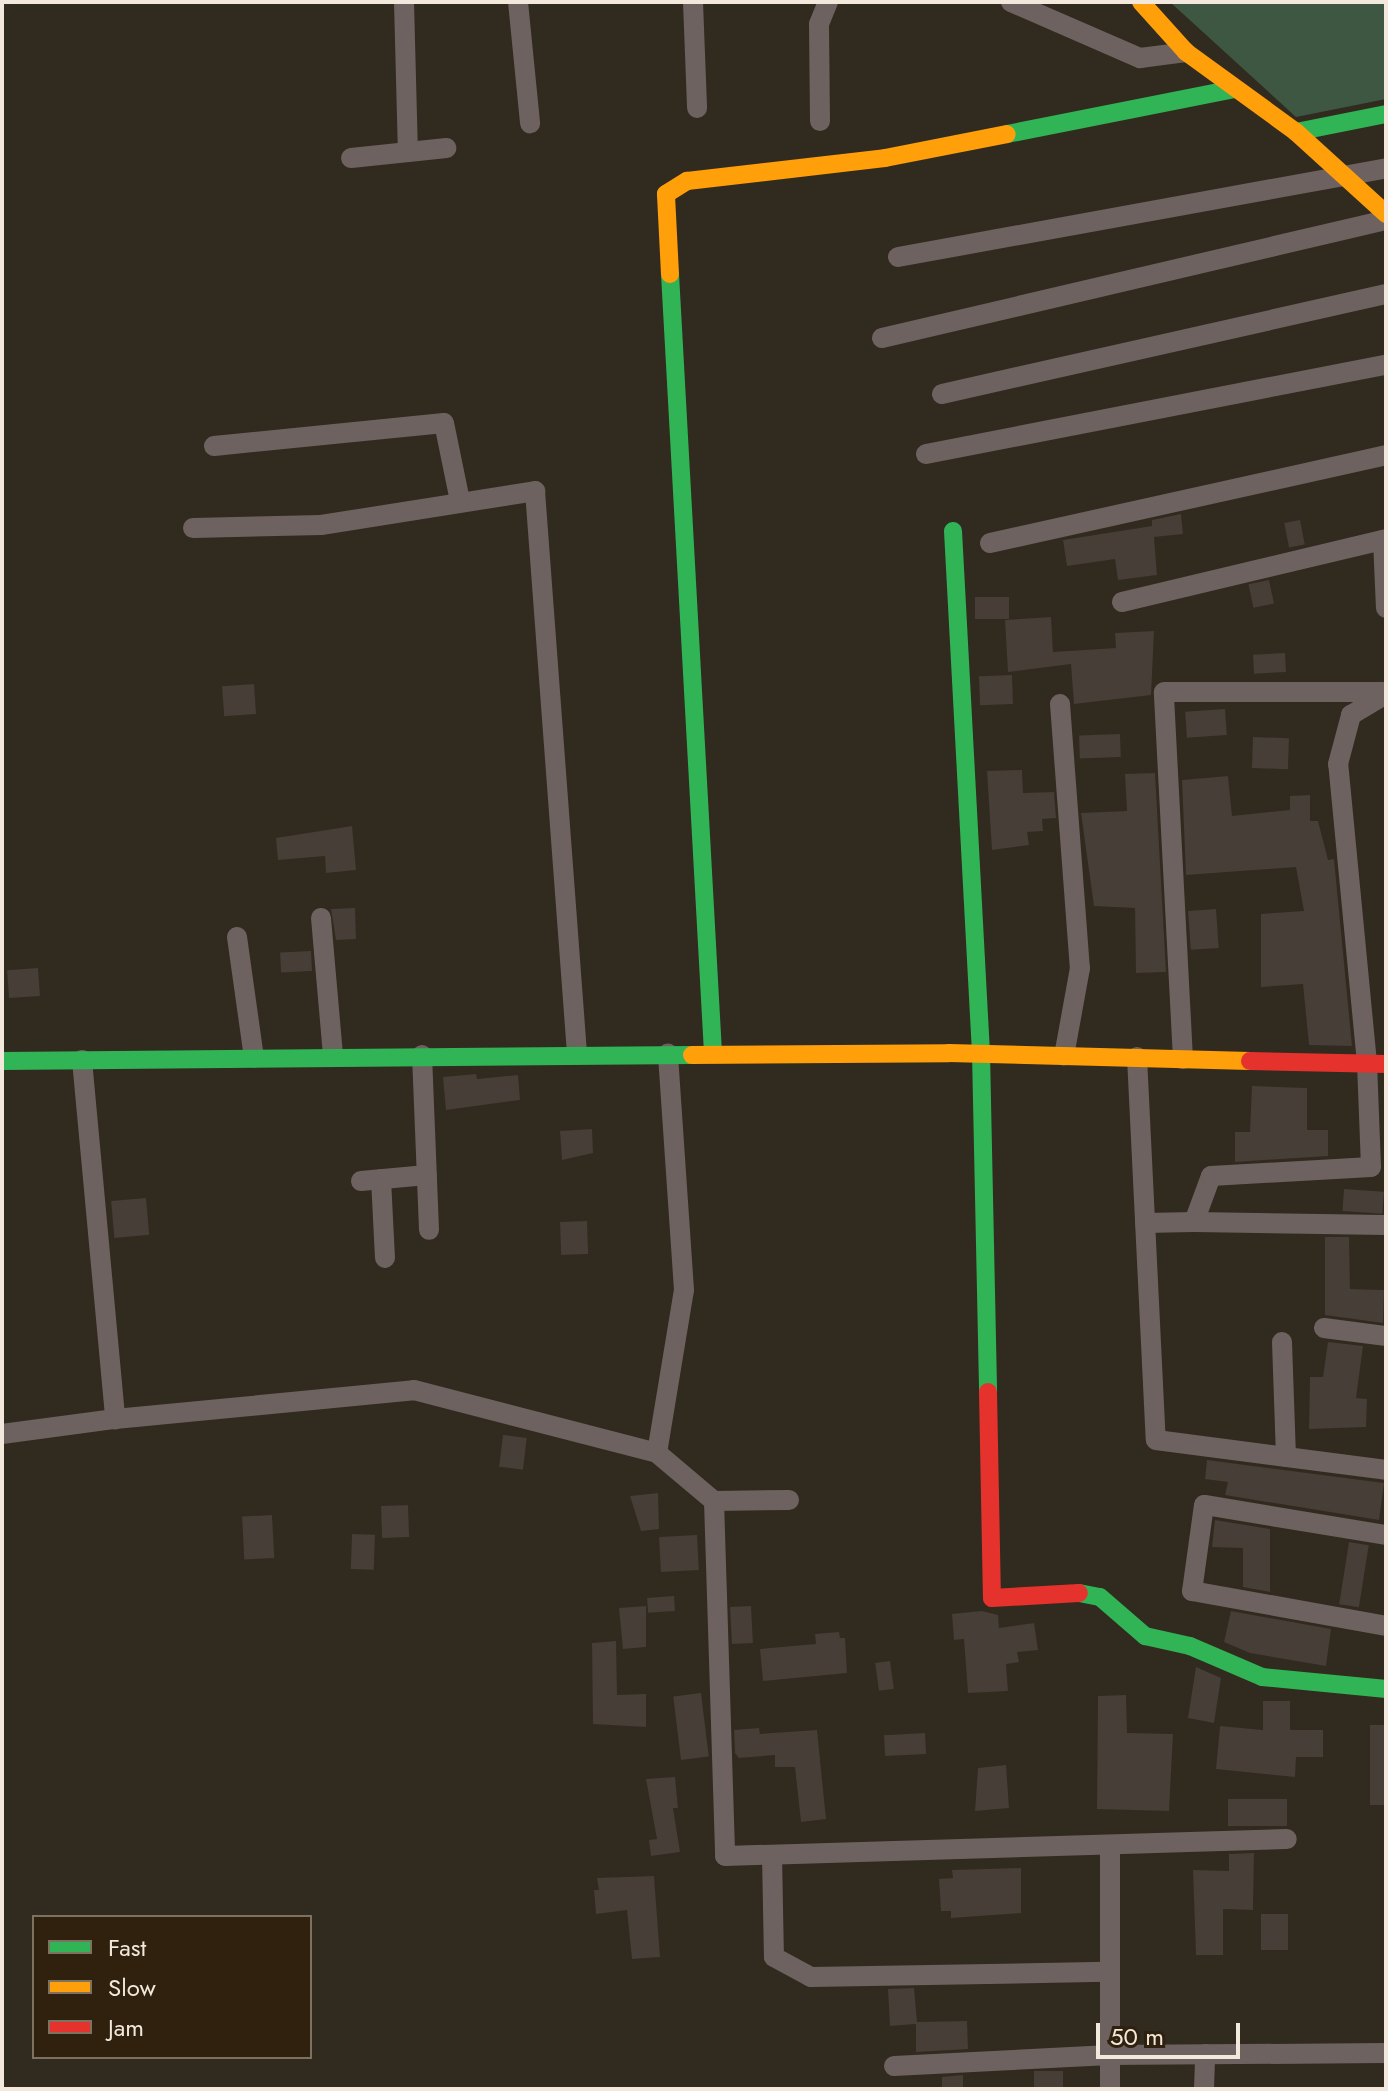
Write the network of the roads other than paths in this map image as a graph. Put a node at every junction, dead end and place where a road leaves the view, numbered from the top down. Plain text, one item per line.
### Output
1 (404, 2) edge
2 (518, 2) edge
3 (693, 2) edge
4 (828, 2) edge
5 (1011, 2) edge
6 (1141, 2) edge
7 (1186, 52) junction
8 (1234, 89) junction
9 (697, 108) dead end
10 (1386, 114) edge
11 (820, 121) dead end
12 (530, 123) dead end
13 (1296, 132) junction
14 (446, 148) dead end
15 (408, 152) junction
16 (351, 158) dead end
17 (1386, 168) edge
18 (1345, 172) junction
19 (1386, 214) edge
20 (1386, 220) edge
21 (898, 257) dead end
22 (1386, 294) edge
23 (882, 338) dead end
24 (1386, 365) edge
25 (942, 394) dead end
26 (214, 446) dead end
27 (926, 454) dead end
28 (1386, 455) edge
29 (460, 501) junction
30 (193, 528) dead end
31 (953, 531) dead end
32 (1384, 539) edge
33 (990, 543) dead end
34 (1122, 602) dead end
35 (1386, 608) edge
36 (1386, 693) edge
37 (1060, 704) dead end
38 (321, 918) dead end
39 (237, 937) dead end
40 (981, 1053) junction
41 (577, 1054) junction
42 (668, 1054) junction
43 (713, 1054) junction
44 (333, 1055) junction
45 (422, 1055) junction
46 (1064, 1056) junction
47 (1137, 1057) junction
48 (254, 1058) junction
49 (1183, 1059) junction
50 (82, 1060) junction
51 (2, 1061) edge
52 (1377, 1063) edge
53 (427, 1175) junction
54 (1194, 1222) junction
55 (1145, 1223) junction
56 (1386, 1225) edge
57 (429, 1230) dead end
58 (385, 1258) dead end
59 (1324, 1328) dead end
60 (1386, 1336) edge
61 (1282, 1342) dead end
62 (115, 1419) junction
63 (2, 1434) edge
64 (657, 1453) junction
65 (1286, 1457) junction
66 (1386, 1470) edge
67 (789, 1500) dead end
68 (714, 1501) junction
69 (1386, 1535) edge
70 (1386, 1626) edge
71 (1386, 1689) edge
72 (1287, 1839) dead end
73 (1110, 1845) junction
74 (772, 1855) junction
75 (1107, 1972) junction
76 (1386, 2053) edge
77 (1205, 2054) junction
78 (1110, 2055) junction
79 (894, 2066) dead end
80 (1110, 2089) edge
81 (1204, 2089) edge

1 - 15 street
2 - 12 street
3 - 9 street
4 - 11 street
5 - 7 street
6 - 7 street
7 - 8 street
8 - 13 street
8 - 43 street
10 - 13 street
13 - 18 street
14 - 15 street
15 - 16 street
17 - 18 street
18 - 19 street
18 - 21 street
20 - 23 street
22 - 25 street
24 - 27 street
26 - 29 street
28 - 33 street
29 - 30 street
29 - 41 street
31 - 40 street
32 - 34 street
32 - 35 street
36 - 49 street
36 - 52 street
37 - 46 street
38 - 44 street
39 - 48 street
40 - 43 street
40 - 46 street
40 - 71 street
41 - 42 street
41 - 45 street
42 - 43 street
42 - 64 street
44 - 45 street
44 - 48 street
45 - 53 street
46 - 47 street
47 - 49 street
47 - 55 street
48 - 50 street
49 - 52 street
50 - 51 street
50 - 62 street
52 - 54 street
53 - 57 street
53 - 58 street
54 - 55 street
54 - 56 street
55 - 65 street
59 - 60 street
61 - 65 street
62 - 63 street
62 - 64 street
64 - 68 street
65 - 66 street
67 - 68 street
68 - 74 street
69 - 70 street
72 - 73 street
73 - 74 street
73 - 75 street
74 - 75 street
75 - 78 street
76 - 77 street
77 - 78 street
77 - 81 street
78 - 79 street
78 - 80 street

